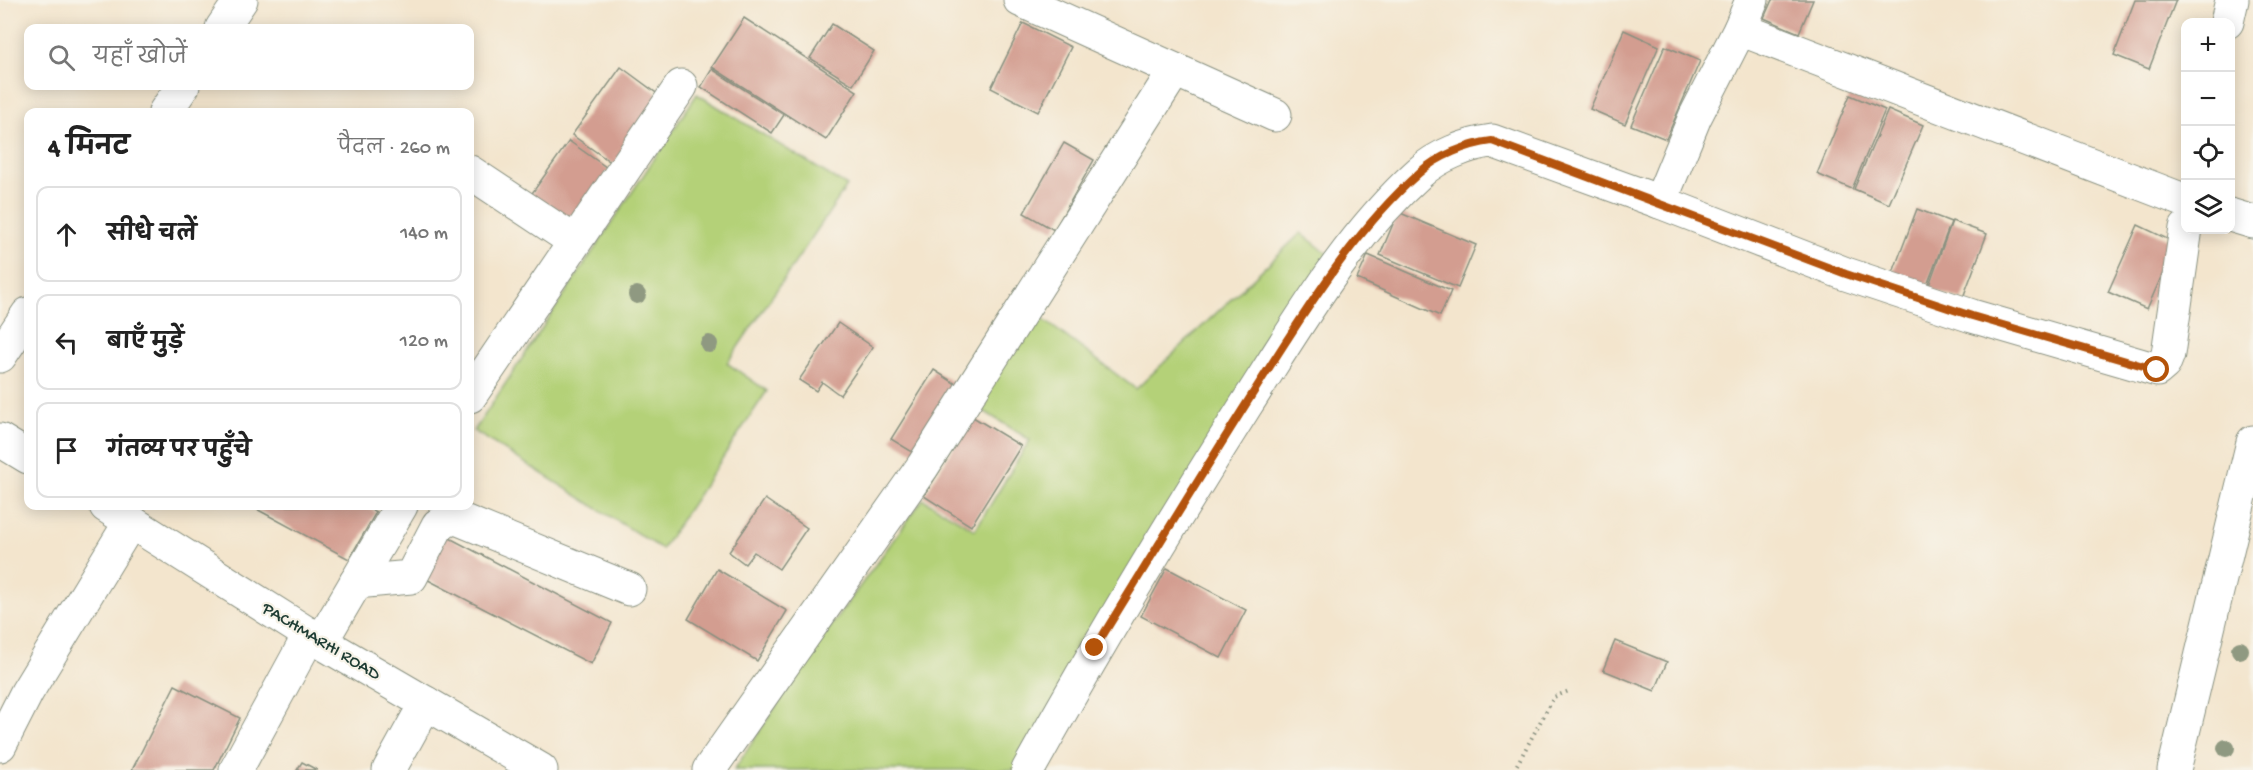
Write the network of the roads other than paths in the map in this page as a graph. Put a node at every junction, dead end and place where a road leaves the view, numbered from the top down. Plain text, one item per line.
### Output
1 (241, 0) edge
2 (1020, 0) edge
3 (1746, 14) edge
4 (225, 24) edge
5 (1175, 70) junction
6 (681, 86) dead end
7 (180, 90) edge
8 (168, 108) edge
9 (1275, 115) dead end
10 (474, 175) edge
11 (2181, 199) edge
12 (1660, 202) junction
13 (2235, 217) edge
14 (2253, 222) edge
15 (2185, 234) edge
16 (574, 241) junction
17 (24, 320) edge
18 (0, 356) edge
19 (474, 390) edge
20 (0, 440) edge
21 (2253, 442) edge
22 (24, 455) edge
23 (399, 510) edge
24 (118, 513) edge
25 (356, 582) junction
26 (629, 589) dead end
27 (315, 638) junction
28 (426, 702) junction
29 (0, 745) edge
30 (236, 770) edge
31 (389, 770) edge
32 (541, 770) edge
33 (709, 770) edge
34 (1028, 770) edge
35 (2174, 770) edge

1 - 4 street
2 - 5 street
3 - 11 street
3 - 12 street
5 - 9 street
5 - 33 street
6 - 16 street
7 - 8 street
10 - 16 street
12 - 15 street
12 - 34 street
13 - 14 street
16 - 19 street
17 - 18 street
20 - 22 street
21 - 35 street
23 - 25 street
24 - 27 street, PACHMARHI ROAD
24 - 29 street
25 - 26 street
25 - 27 street
27 - 28 street, PACHMARHI ROAD
27 - 30 street
28 - 31 street
28 - 32 street, PACHMARHI ROAD

